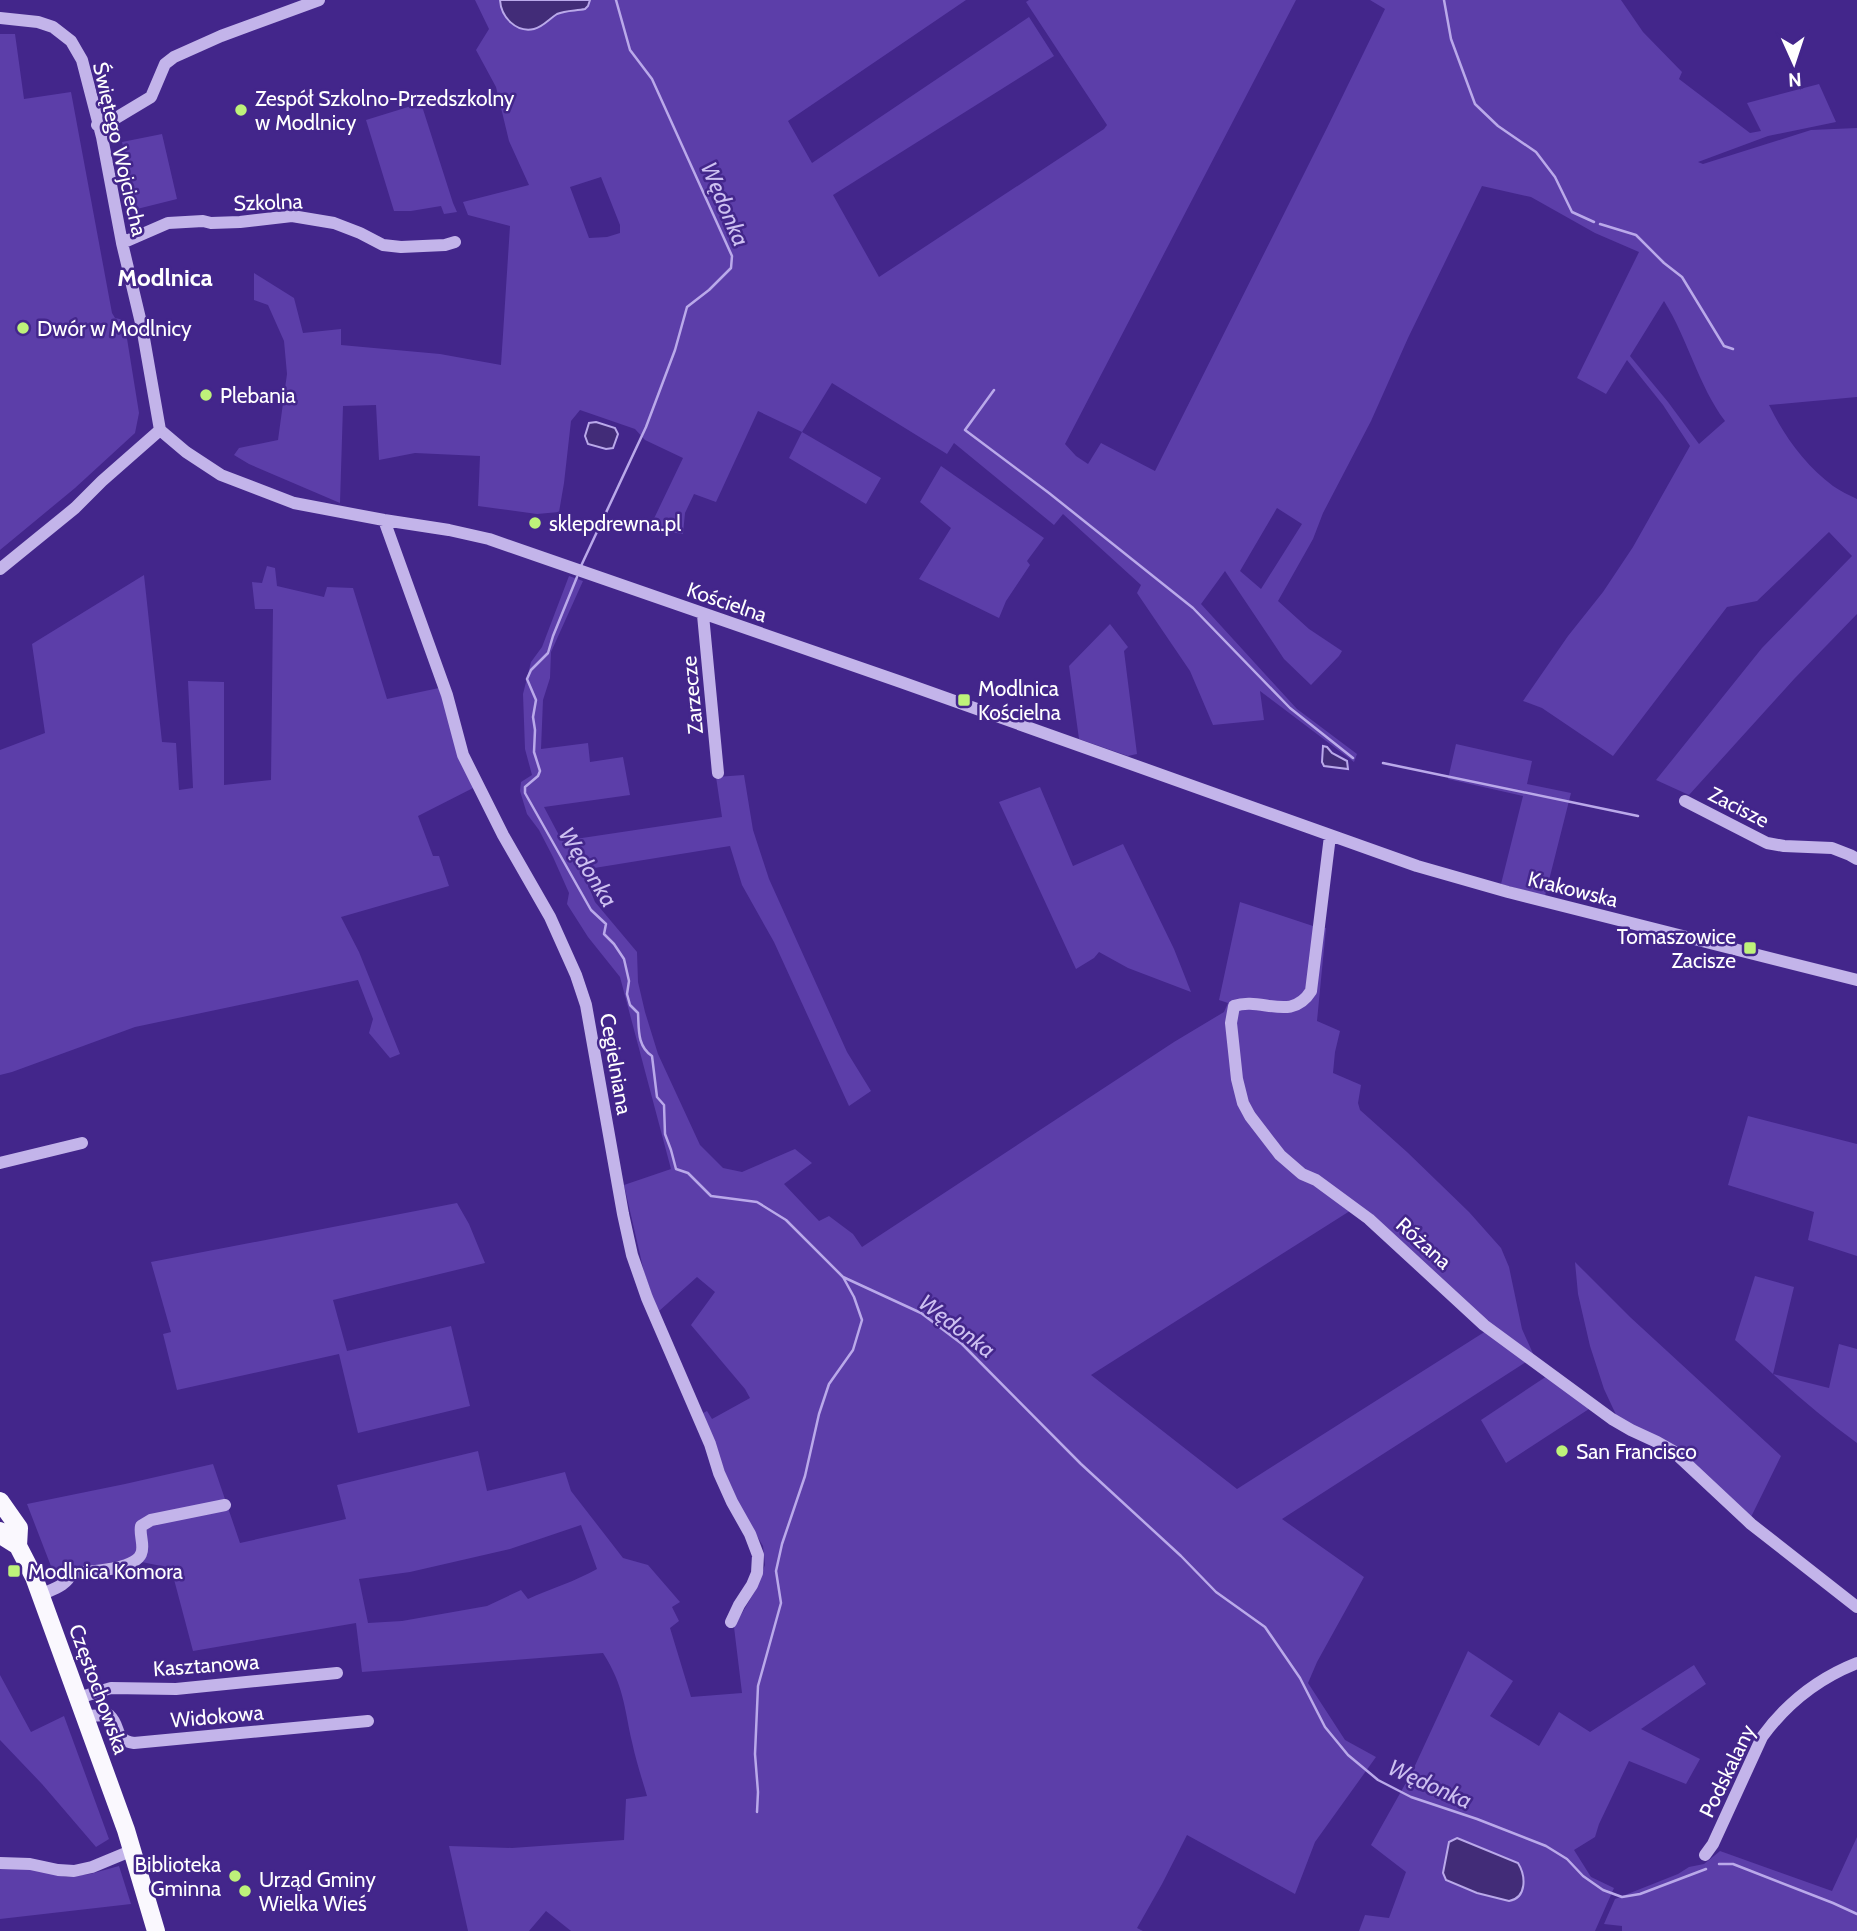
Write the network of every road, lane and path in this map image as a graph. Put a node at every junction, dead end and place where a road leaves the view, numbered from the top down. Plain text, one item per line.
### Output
1 (319, 0) edge
2 (0, 18) edge
3 (97, 125) junction
4 (455, 242) dead end
5 (122, 243) junction
6 (160, 430) junction
7 (384, 520) junction
8 (0, 569) edge
9 (703, 615) junction
10 (718, 773) dead end
11 (1685, 801) dead end
12 (1284, 820) joint
13 (1330, 836) junction
14 (1857, 859) edge
15 (1857, 980) edge
16 (82, 1143) dead end
17 (0, 1163) edge
18 (0, 1501) edge
19 (225, 1505) dead end
20 (0, 1531) edge
21 (19, 1545) junction
22 (40, 1595) junction
23 (1857, 1607) edge
24 (731, 1622) dead end
25 (1857, 1663) edge
26 (337, 1673) dead end
27 (78, 1698) junction
28 (85, 1716) junction
29 (368, 1721) dead end
30 (133, 1850) junction
31 (1706, 1855) dead end
32 (0, 1863) edge
33 (156, 1931) edge

1 - 3 street
2 - 3 street, Świętego Wojciecha
3 - 5 street, Świętego Wojciecha
4 - 5 street, Szkolna
5 - 6 street, Świętego Wojciecha
6 - 7 street, Kościelna
6 - 8 street
7 - 9 street, Kościelna
7 - 24 street, Cegielniana
9 - 10 street, Zarzecze
9 - 12 street, Kościelna
11 - 14 street, Zacisze
12 - 13 street, Krakowska
13 - 15 street, Krakowska
13 - 23 street, Różana
16 - 17 street
18 - 21 main road, Częstochowska
19 - 22 street
20 - 21 main road
21 - 22 main road, Częstochowska
22 - 27 main road, Częstochowska
25 - 31 street, Podskalany
26 - 27 street, Kasztanowa
27 - 28 main road, Częstochowska
28 - 29 street, Widokowa
28 - 30 main road, Częstochowska
30 - 32 street
30 - 33 main road, Częstochowska

